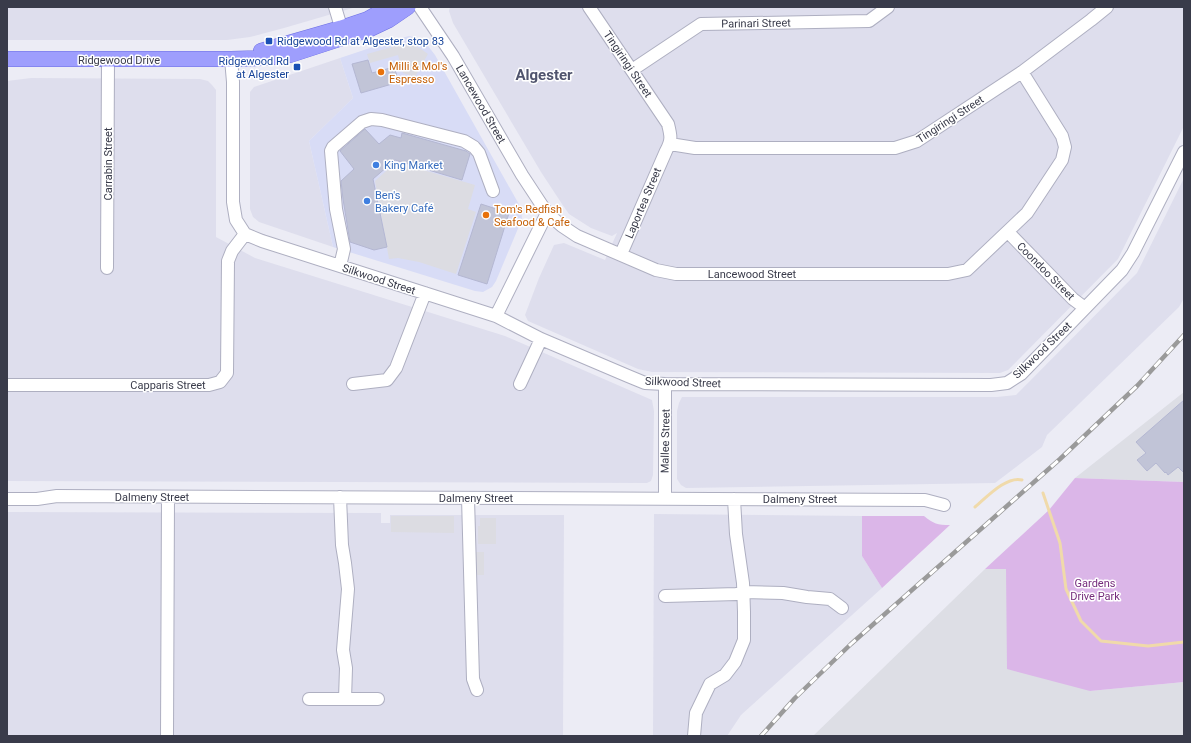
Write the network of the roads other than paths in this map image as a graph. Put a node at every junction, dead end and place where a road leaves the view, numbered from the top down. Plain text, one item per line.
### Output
1 (335, 7) edge
2 (389, 7) edge
3 (408, 7) edge
4 (420, 7) edge
5 (589, 7) edge
6 (888, 7) edge
7 (1106, 7) edge
8 (343, 33) junction
9 (7, 59) edge
10 (108, 60) junction
11 (231, 60) junction
12 (632, 70) junction
13 (1022, 72) junction
14 (668, 147) junction
15 (1184, 152) edge
16 (493, 191) dead end
17 (548, 213) junction
18 (1008, 232) junction
19 (245, 234) junction
20 (621, 254) junction
21 (340, 266) junction
22 (107, 268) dead end
23 (424, 293) junction
24 (1085, 308) junction
25 (496, 316) junction
26 (541, 339) junction
27 (353, 384) dead end
28 (520, 384) dead end
29 (665, 384) junction
30 (7, 385) edge
31 (168, 497) junction
32 (340, 497) junction
33 (468, 498) junction
34 (7, 499) edge
35 (665, 499) junction
36 (734, 499) junction
37 (944, 505) dead end
38 (743, 592) junction
39 (665, 596) dead end
40 (842, 608) dead end
41 (477, 690) dead end
42 (309, 699) dead end
43 (345, 699) junction
44 (378, 699) dead end
45 (167, 736) edge
46 (694, 736) edge

1 - 8 street
2 - 8 main road, Ridgewood Drive
3 - 8 main road, Ridgewood Drive
4 - 17 street, Lancewood Street
5 - 12 street, Tingiringi Street
6 - 12 street, Parinari Street
7 - 13 street, Tingiringi Street
8 - 11 main road, Ridgewood Drive
9 - 10 main road, Ridgewood Drive
10 - 11 main road, Ridgewood Drive
10 - 22 street, Carrabin Street
11 - 19 street
12 - 14 street, Tingiringi Street
13 - 14 street, Tingiringi Street
13 - 18 street, Lancewood Street
14 - 20 street, Laportea Street
15 - 24 street, Silkwood Street
16 - 21 street
17 - 20 street, Lancewood Street
17 - 25 street
18 - 20 street, Lancewood Street
18 - 24 street, Coondoo Street
19 - 21 street, Silkwood Street
19 - 30 street, Capparis Street
21 - 23 street, Silkwood Street
23 - 25 street, Silkwood Street
23 - 27 street
24 - 29 street, Silkwood Street
25 - 26 street, Silkwood Street
26 - 28 street
26 - 29 street, Silkwood Street
29 - 35 street, Mallee Street
31 - 32 street, Dalmeny Street
31 - 34 street, Dalmeny Street
31 - 45 street
32 - 33 street, Dalmeny Street
32 - 43 street
33 - 35 street, Dalmeny Street
33 - 41 street
35 - 36 street, Dalmeny Street
36 - 37 street, Dalmeny Street
36 - 38 street
38 - 39 street
38 - 40 street
38 - 46 street
42 - 43 street
43 - 44 street

